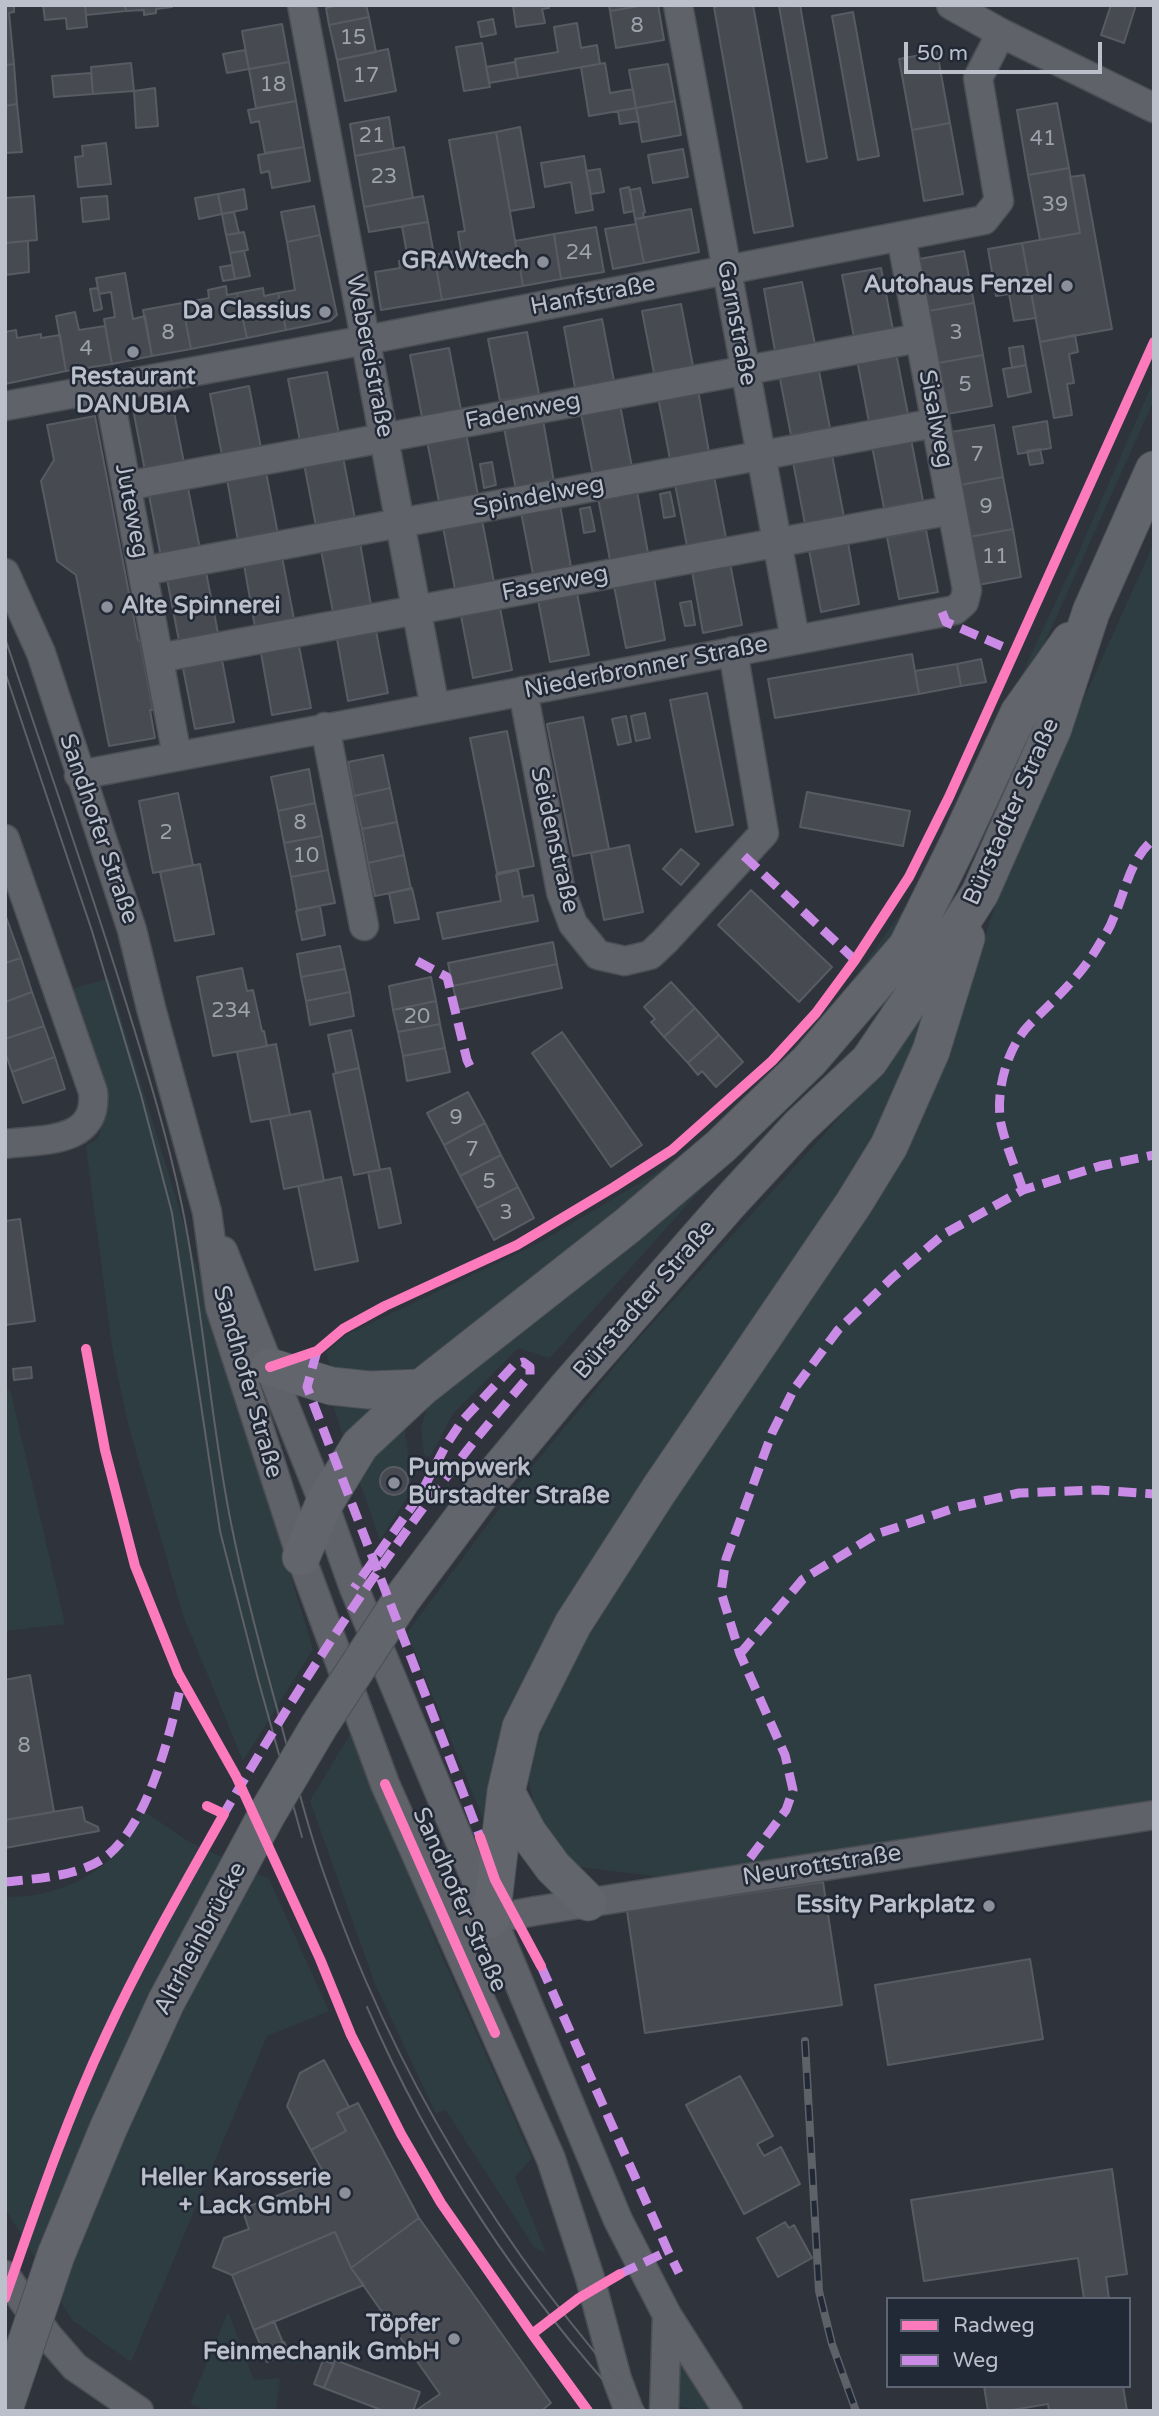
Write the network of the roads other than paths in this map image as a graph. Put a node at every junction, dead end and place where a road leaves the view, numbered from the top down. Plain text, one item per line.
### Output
1 (302, 5) edge
2 (678, 5) edge
3 (965, 9) edge
4 (1001, 33) junction
5 (1154, 108) edge
6 (901, 236) junction
7 (726, 271) junction
8 (919, 338) junction
9 (366, 340) junction
10 (745, 371) junction
11 (108, 388) junction
12 (5, 405) edge
13 (936, 423) junction
14 (384, 438) junction
15 (761, 456) junction
16 (1154, 470) edge
17 (127, 486) junction
18 (952, 510) junction
19 (400, 523) junction
20 (777, 542) junction
21 (143, 571) junction
22 (5, 573) edge
23 (964, 602) joint
24 (416, 610) junction
25 (1090, 612) junction
26 (795, 639) junction
27 (733, 651) junction
28 (159, 658) junction
29 (523, 691) junction
30 (435, 708) junction
31 (325, 727) junction
32 (177, 756) junction
33 (79, 775) junction
34 (5, 839) edge
35 (980, 893) junction
36 (364, 926) dead end
37 (911, 943) junction
38 (799, 1127) junction
39 (5, 1144) edge
40 (207, 1212) junction
41 (270, 1367) junction
42 (421, 1388) junction
43 (494, 1476) joint
44 (324, 1504) junction
45 (301, 1557) junction
46 (506, 1792) junction
47 (1154, 1815) edge
48 (588, 1902) junction
49 (491, 1919) junction
50 (453, 1936) junction
51 (5, 2275) edge
52 (667, 2315) junction
53 (5, 2406) edge
54 (139, 2411) edge
55 (629, 2411) edge
56 (664, 2411) edge
57 (728, 2411) edge

1 - 9 street, Webereistraße
2 - 7 street, Garnstraße
3 - 4 street
4 - 5 street
4 - 6 street, Hanfstraße
6 - 7 street, Hanfstraße
6 - 8 street, Sisalweg
7 - 9 street, Hanfstraße
7 - 10 street, Garnstraße
8 - 10 street, Fadenweg
8 - 13 street, Sisalweg
9 - 11 street, Hanfstraße
9 - 14 street, Webereistraße
10 - 14 street, Fadenweg
10 - 15 street, Garnstraße
11 - 12 street, Hanfstraße
11 - 17 street, Juteweg
13 - 15 street, Spindelweg
13 - 18 street, Sisalweg
14 - 17 street, Fadenweg
14 - 19 street, Webereistraße
15 - 19 street, Spindelweg
15 - 20 street, Garnstraße
16 - 25 main road, Bürstadter Straße
17 - 21 street, Juteweg
18 - 20 street, Faserweg
18 - 23 street, Sisalweg
19 - 21 street, Spindelweg
19 - 24 street, Webereistraße
20 - 24 street, Faserweg
20 - 26 street, Garnstraße
21 - 28 street, Juteweg
22 - 33 street, Sandhofer Straße
23 - 26 street, Niederbronner Straße
24 - 28 street, Faserweg
24 - 30 street, Webereistraße
25 - 35 main road, Bürstadter Straße
25 - 37 main road, Bürstadter Straße
26 - 27 street, Niederbronner Straße
27 - 29 street, Niederbronner Straße
27 - 29 street, Seidenstraße
28 - 32 street, Juteweg
29 - 30 street, Niederbronner Straße
30 - 31 street, Niederbronner Straße
31 - 32 street, Niederbronner Straße
31 - 36 street
32 - 33 street, Niederbronner Straße
33 - 40 street, Sandhofer Straße
34 - 39 street
35 - 38 main road, Bürstadter Straße
35 - 46 main road
37 - 38 main road, Bürstadter Straße
37 - 42 main road
38 - 43 main road, Bürstadter Straße
40 - 41 street, Sandhofer Straße
40 - 45 street, Sandhofer Straße
41 - 42 main road
41 - 44 street, Sandhofer Straße
42 - 44 main road
43 - 53 main road, Altrheinbrücke, bridge
44 - 45 main road
44 - 49 street, Sandhofer Straße
45 - 50 street, Sandhofer Straße
46 - 48 main road
46 - 49 main road
47 - 48 street, Neurottstraße
48 - 49 street, Neurottstraße
49 - 50 street, Neurottstraße
49 - 52 street, Sandhofer Straße
50 - 55 street, Sandhofer Straße
51 - 54 street
52 - 56 street
52 - 57 street, Sandhofer Straße

